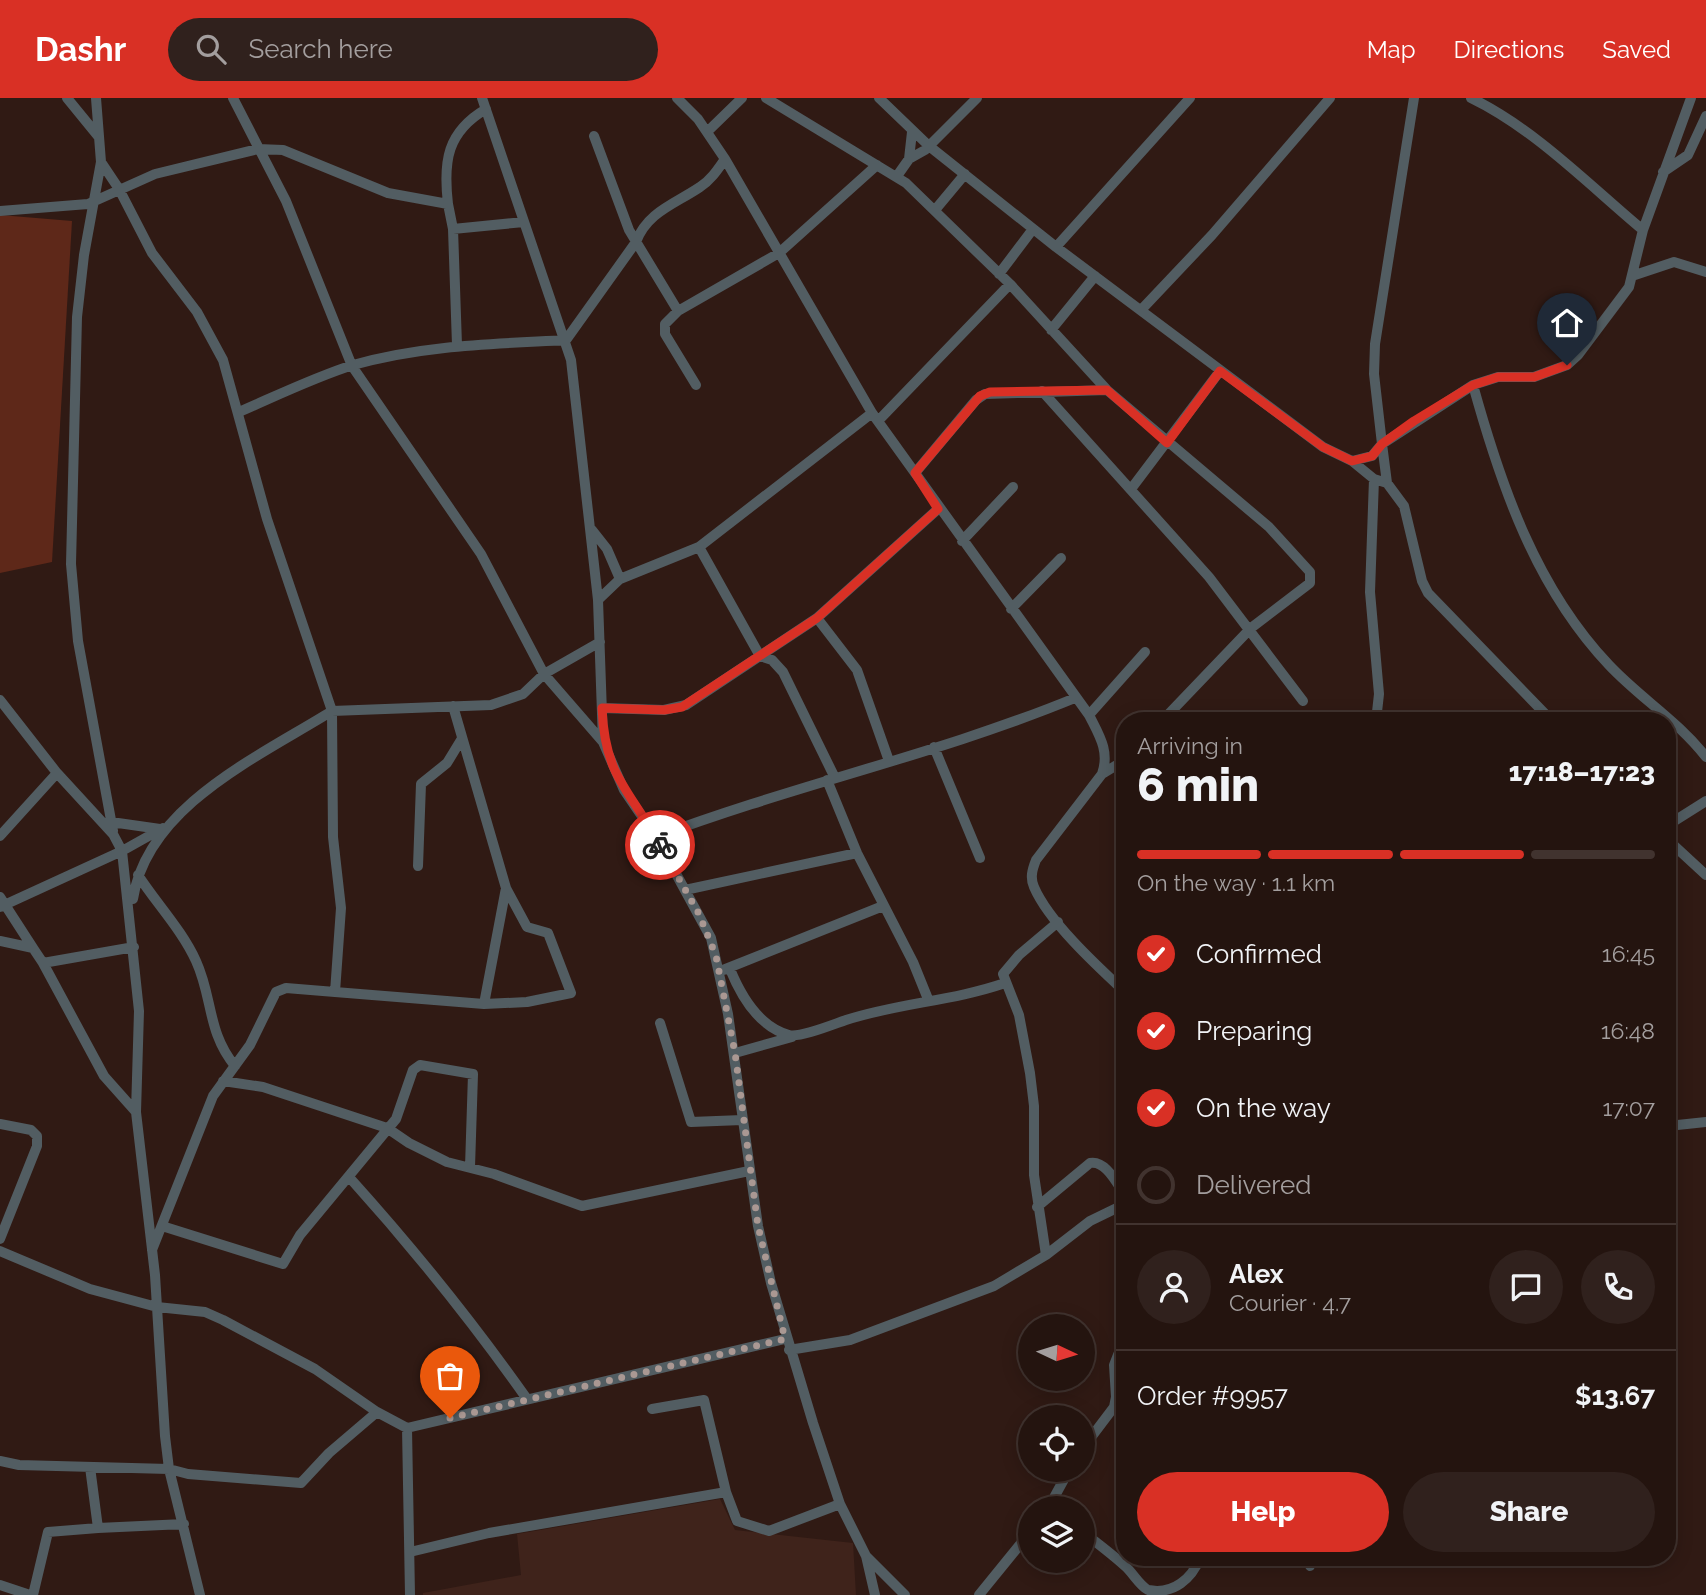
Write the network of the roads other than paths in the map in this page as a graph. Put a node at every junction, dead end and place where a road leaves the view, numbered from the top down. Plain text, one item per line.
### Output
1 (67, 98) edge
2 (96, 98) edge
3 (233, 98) edge
4 (677, 98) edge
5 (742, 98) edge
6 (766, 98) edge
7 (879, 98) edge
8 (978, 98) edge
9 (1190, 98) edge
10 (1330, 98) edge
11 (1414, 98) edge
12 (1471, 98) edge
13 (1691, 98) edge
14 (484, 103) edge
15 (1706, 116) edge
16 (707, 132) junction
17 (912, 132) junction
18 (98, 135) junction
19 (594, 136) dead end
20 (929, 146) junction
21 (258, 149) junction
22 (725, 159) junction
23 (909, 159) junction
24 (102, 162) junction
25 (877, 165) junction
26 (1662, 172) junction
27 (965, 174) junction
28 (897, 176) junction
29 (119, 189) junction
30 (94, 201) junction
31 (448, 204) junction
32 (935, 210) junction
33 (0, 211) edge
34 (524, 222) junction
35 (453, 229) junction
36 (1034, 229) junction
37 (1643, 230) junction
38 (636, 242) junction
39 (1056, 247) junction
40 (779, 253) junction
41 (1706, 272) edge
42 (999, 274) junction
43 (1095, 275) junction
44 (1632, 276) junction
45 (1010, 284) junction
46 (1142, 309) junction
47 (678, 311) junction
48 (1051, 330) junction
49 (565, 340) junction
50 (457, 345) junction
51 (352, 366) junction
52 (1220, 371) junction
53 (696, 385) dead end
54 (1473, 385) junction
55 (1107, 390) junction
56 (1042, 391) junction
57 (239, 412) junction
58 (875, 417) junction
59 (1167, 443) junction
60 (1382, 444) junction
61 (1352, 461) junction
62 (915, 473) junction
63 (1374, 479) junction
64 (1387, 482) junction
65 (1013, 487) dead end
66 (1131, 489) junction
67 (938, 509) junction
68 (591, 529) junction
69 (962, 541) junction
70 (699, 547) junction
71 (1061, 558) dead end
72 (620, 579) junction
73 (598, 600) junction
74 (1011, 609) junction
75 (817, 618) junction
76 (1251, 628) junction
77 (600, 642) junction
78 (1145, 652) dead end
79 (760, 656) junction
80 (544, 674) junction
81 (1075, 698) junction
82 (0, 700) edge
83 (1303, 701) dead end
84 (453, 706) junction
85 (602, 708) junction
86 (332, 711) junction
87 (1171, 712) edge
88 (1377, 712) edge
89 (1543, 712) edge
90 (1664, 712) edge
91 (1089, 715) junction
92 (1676, 722) edge
93 (461, 740) junction
94 (604, 742) junction
95 (934, 747) junction
96 (1706, 757) edge
97 (889, 761) junction
98 (1116, 765) edge
99 (57, 773) junction
100 (1102, 774) junction
101 (831, 779) junction
102 (1706, 801) edge
103 (1676, 820) edge
104 (111, 822) junction
105 (165, 827) junction
106 (1, 833) edge
107 (113, 834) junction
108 (656, 837) junction
109 (1676, 847) edge
110 (122, 851) junction
111 (857, 853) junction
112 (980, 858) dead end
113 (418, 866) dead end
114 (138, 875) junction
115 (1706, 875) edge
116 (506, 888) junction
117 (685, 890) junction
118 (2, 903) edge
119 (883, 906) junction
120 (131, 921) junction
121 (1058, 922) junction
122 (0, 941) edge
123 (134, 947) junction
124 (33, 948) junction
125 (43, 963) junction
126 (725, 970) junction
127 (1116, 981) edge
128 (1004, 983) junction
129 (335, 992) junction
130 (928, 999) junction
131 (484, 1004) junction
132 (660, 1024) dead end
133 (792, 1037) junction
134 (735, 1053) junction
135 (235, 1066) junction
136 (223, 1081) junction
137 (136, 1112) junction
138 (742, 1120) junction
139 (1706, 1122) edge
140 (0, 1124) edge
141 (1676, 1125) edge
142 (387, 1128) junction
143 (470, 1167) junction
144 (749, 1171) junction
145 (349, 1177) junction
146 (1116, 1183) edge
147 (1037, 1207) junction
148 (1116, 1208) edge
149 (162, 1226) junction
150 (0, 1239) edge
151 (0, 1251) edge
152 (152, 1252) junction
153 (1046, 1255) junction
154 (157, 1307) junction
155 (787, 1344) junction
156 (1116, 1360) edge
157 (1116, 1397) edge
158 (1116, 1397) edge
159 (527, 1399) junction
160 (652, 1409) dead end
161 (377, 1412) junction
162 (407, 1428) junction
163 (1095, 1432) edge
164 (0, 1461) edge
165 (90, 1467) junction
166 (169, 1469) junction
167 (726, 1492) junction
168 (840, 1504) junction
169 (184, 1524) junction
170 (98, 1528) junction
171 (1095, 1542) edge
172 (1018, 1547) edge
173 (410, 1552) junction
174 (866, 1556) junction
175 (1116, 1559) edge
176 (1125, 1566) edge
177 (1195, 1566) edge
178 (0, 1585) edge
179 (32, 1595) edge
180 (200, 1595) edge
181 (410, 1595) edge
182 (875, 1595) edge
183 (905, 1595) edge
184 (979, 1595) edge

1 - 18 street
2 - 18 street
3 - 21 street
4 - 16 street
5 - 16 street
6 - 25 street
7 - 17 street
8 - 20 street
9 - 39 street
10 - 46 street
11 - 60 street
12 - 37 street
13 - 26 street
14 - 31 street
14 - 34 street
15 - 26 street
16 - 22 street
17 - 20 street
17 - 23 street
18 - 24 street
19 - 38 street
20 - 23 street
20 - 27 street
21 - 29 street
21 - 31 street
21 - 51 street
22 - 38 street
22 - 40 street
23 - 28 street
24 - 29 street
24 - 30 street
25 - 28 street
25 - 40 street
26 - 37 street
27 - 32 street
27 - 36 street
28 - 32 street
29 - 30 street
29 - 57 street
30 - 33 street
30 - 104 street
31 - 35 street
32 - 42 street
34 - 35 street
34 - 49 street
35 - 50 street
36 - 39 street
36 - 42 street
37 - 44 street
38 - 47 street
38 - 49 street
39 - 43 street
40 - 47 street
40 - 58 street
41 - 44 street
42 - 45 street
43 - 46 street
43 - 48 street
44 - 54 street
45 - 48 street
45 - 58 street
46 - 52 street
47 - 53 street
48 - 55 street
49 - 50 street
49 - 68 street
50 - 51 street
51 - 57 street
51 - 80 street
52 - 59 street
52 - 61 street
54 - 60 street
54 - 90 street
55 - 56 street
55 - 59 street
56 - 62 street
56 - 66 street
57 - 86 street
58 - 62 street
58 - 70 street
59 - 66 street
59 - 76 street
60 - 61 street
60 - 64 street
61 - 63 street
62 - 67 street
63 - 64 street
63 - 88 street
64 - 89 street
65 - 69 street
66 - 76 street
67 - 69 street
67 - 75 street
68 - 72 street
68 - 73 street
69 - 74 street
70 - 72 street
70 - 79 street
71 - 74 street
72 - 73 street
73 - 77 street
74 - 81 street
75 - 79 street
75 - 97 street
76 - 83 street
76 - 87 street
77 - 80 street
77 - 85 street
78 - 91 street
79 - 85 street
79 - 101 street
80 - 84 street
80 - 94 street
81 - 91 street
81 - 95 street
82 - 99 street
84 - 86 street
84 - 93 street
85 - 94 street
86 - 105 street
86 - 129 street
91 - 100 street
92 - 96 street
93 - 113 street
93 - 116 street
94 - 108 street
95 - 97 street
95 - 112 street
97 - 101 street
98 - 100 street
99 - 106 street
99 - 107 street
100 - 121 street
101 - 108 street
101 - 111 street
102 - 103 street
104 - 105 street
104 - 107 street
105 - 110 street
105 - 114 street
107 - 110 street
108 - 117 street
109 - 115 street
110 - 118 street
110 - 120 street
111 - 117 street
111 - 119 street
114 - 120 street
114 - 135 street
116 - 131 street
116 - 131 street
117 - 126 street
118 - 124 street
119 - 126 street
119 - 130 street
120 - 123 street
121 - 127 street
121 - 128 street
122 - 124 street
123 - 125 street
123 - 137 street
124 - 125 street
125 - 137 street
126 - 133 street
126 - 134 street
128 - 130 street
128 - 147 street
129 - 131 street
129 - 135 street
130 - 133 street
132 - 138 street
133 - 134 street
134 - 138 street
135 - 136 street
136 - 142 street
136 - 149 street
137 - 152 street
138 - 144 street
139 - 141 street
140 - 150 street
142 - 143 street
142 - 143 street
142 - 145 street
143 - 144 street
144 - 155 street
145 - 149 street
145 - 159 street
146 - 147 street
147 - 153 street
148 - 153 street
149 - 152 street
151 - 154 street
152 - 154 street
153 - 155 street
154 - 161 street
154 - 166 street
155 - 159 street
155 - 168 street
156 - 158 street
157 - 163 street
159 - 162 street
160 - 167 street
161 - 162 street
161 - 166 street
162 - 173 street
164 - 165 street
165 - 166 street
165 - 170 street
166 - 169 street
167 - 168 street
167 - 173 street
168 - 174 street
169 - 170 street
169 - 180 street
170 - 179 street
171 - 175 street
172 - 184 street
173 - 181 street
174 - 182 street
174 - 183 street
176 - 177 street
178 - 179 street

